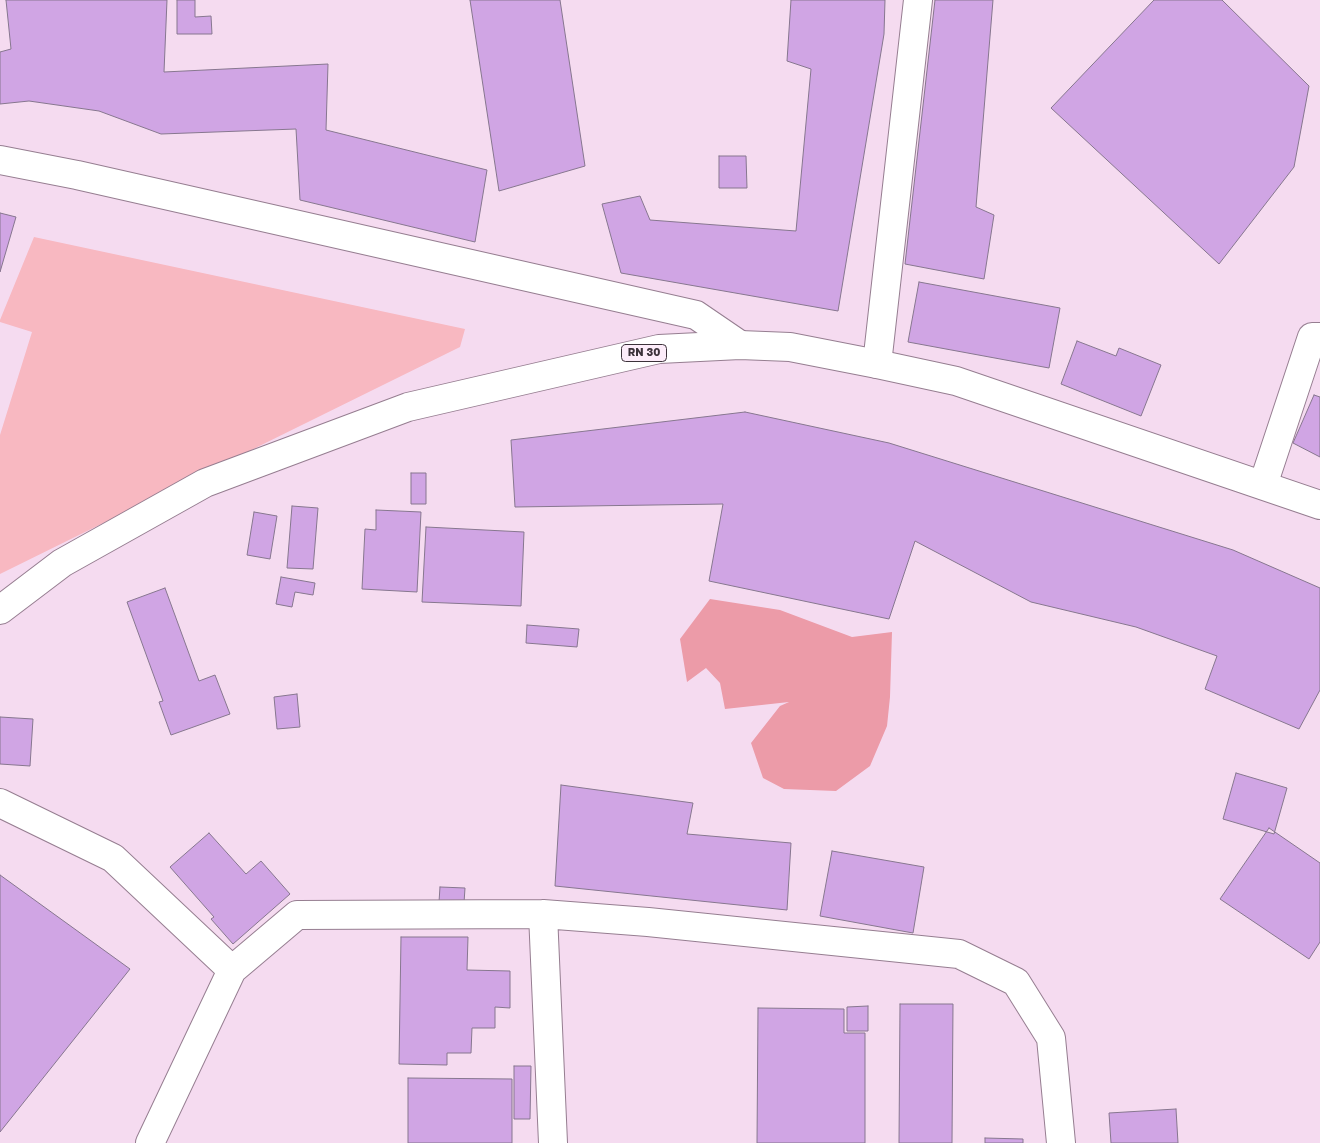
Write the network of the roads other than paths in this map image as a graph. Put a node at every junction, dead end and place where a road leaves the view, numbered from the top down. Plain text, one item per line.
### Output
1 (918, 0) edge
2 (0, 160) edge
3 (1320, 337) edge
4 (740, 345) junction
5 (876, 364) junction
6 (1263, 485) junction
7 (1320, 504) edge
8 (0, 610) edge
9 (0, 803) edge
10 (543, 914) junction
11 (232, 970) junction
12 (150, 1143) edge
13 (554, 1143) edge
14 (1061, 1143) edge

1 - 5 street
2 - 4 street
3 - 6 street
4 - 5 street, RN 30
4 - 8 street, RN 30
5 - 6 street, RN 30
6 - 7 street, RN 30
9 - 11 street
10 - 11 street
10 - 13 street
10 - 14 street
11 - 12 street

